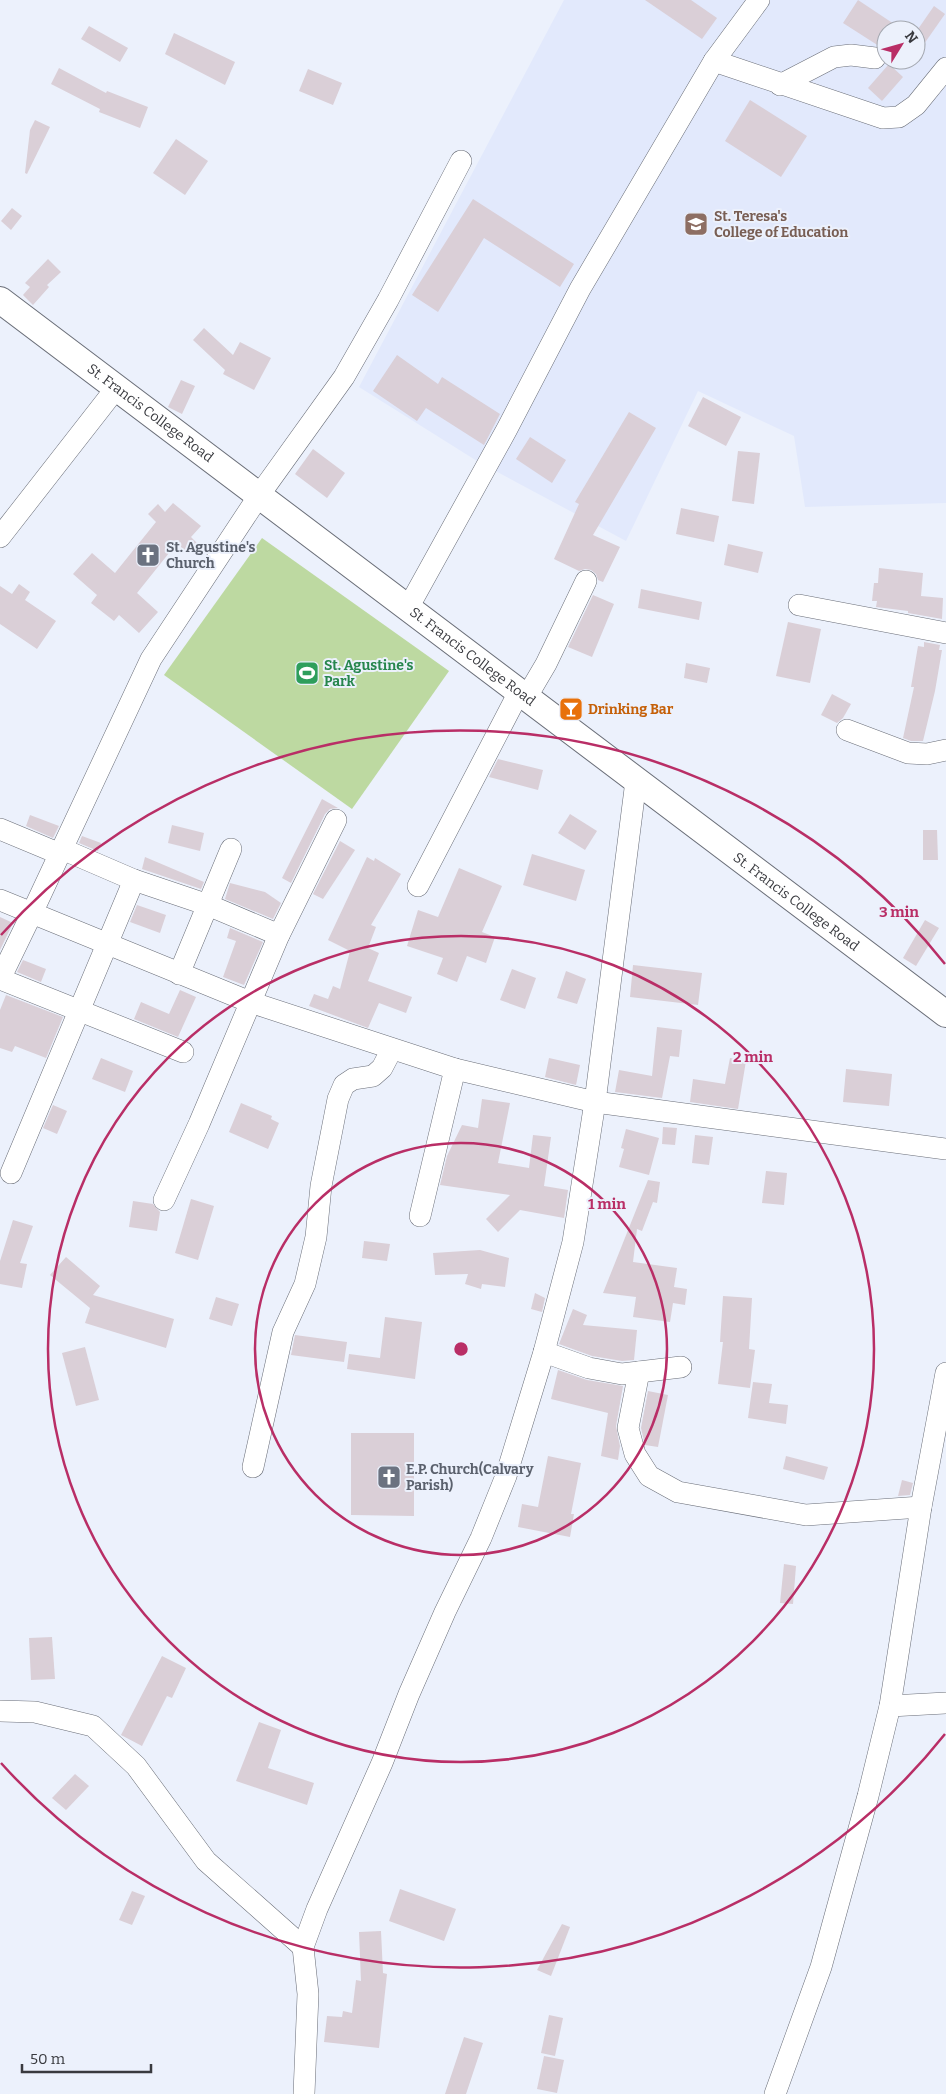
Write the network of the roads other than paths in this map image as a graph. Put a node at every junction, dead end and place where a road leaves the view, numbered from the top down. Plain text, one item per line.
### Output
1 (758, 0) edge
2 (875, 58) dead end
3 (714, 61) junction
4 (946, 68) edge
5 (780, 85) junction
6 (461, 161) dead end
7 (0, 300) edge
8 (117, 387) junction
9 (260, 494) junction
10 (0, 537) edge
11 (586, 581) dead end
12 (799, 605) dead end
13 (408, 608) junction
14 (946, 633) edge
15 (523, 695) junction
16 (847, 730) dead end
17 (946, 750) edge
18 (636, 781) junction
19 (336, 820) dead end
20 (0, 829) edge
21 (232, 850) dead end
22 (61, 851) junction
23 (134, 880) junction
24 (418, 886) dead end
25 (0, 900) edge
26 (208, 905) junction
27 (32, 913) junction
28 (279, 935) junction
29 (106, 943) junction
30 (180, 974) junction
31 (0, 979) edge
32 (250, 1002) junction
33 (80, 1011) junction
34 (946, 1014) edge
35 (392, 1049) junction
36 (183, 1052) dead end
37 (455, 1069) junction
38 (595, 1102) junction
39 (946, 1149) edge
40 (11, 1173) dead end
41 (164, 1200) dead end
42 (420, 1216) dead end
43 (544, 1352) junction
44 (681, 1368) dead end
45 (639, 1372) junction
46 (946, 1373) edge
47 (253, 1467) dead end
48 (921, 1507) junction
49 (946, 1703) edge
50 (890, 1706) junction
51 (0, 1711) edge
52 (303, 1947) junction
53 (304, 2094) edge
54 (775, 2094) edge

1 - 3 street
2 - 5 street
3 - 5 street
3 - 13 street
4 - 5 street
6 - 9 street
7 - 8 main road, St. Francis College Road
8 - 9 main road, St. Francis College Road
8 - 10 street
9 - 13 main road, St. Francis College Road
9 - 22 street
11 - 15 street
12 - 14 street
13 - 15 main road, St. Francis College Road
15 - 18 main road, St. Francis College Road
15 - 24 street
16 - 17 street
18 - 34 main road, St. Francis College Road
18 - 38 street
19 - 28 street
20 - 22 street
21 - 26 street
22 - 23 street
22 - 27 street
23 - 26 street
23 - 29 street
25 - 27 street
26 - 28 street
26 - 30 street
27 - 29 street
27 - 31 street
28 - 32 street
29 - 30 street
29 - 33 street
30 - 32 street
31 - 33 street
32 - 35 street
32 - 41 street
33 - 36 street
33 - 40 street
35 - 37 street
35 - 47 street
37 - 38 street
37 - 42 street
38 - 39 street
38 - 43 street
43 - 45 street
43 - 52 street
44 - 45 street
45 - 48 street
46 - 48 street
48 - 50 street
49 - 50 street
50 - 54 street
51 - 52 street
52 - 53 street

